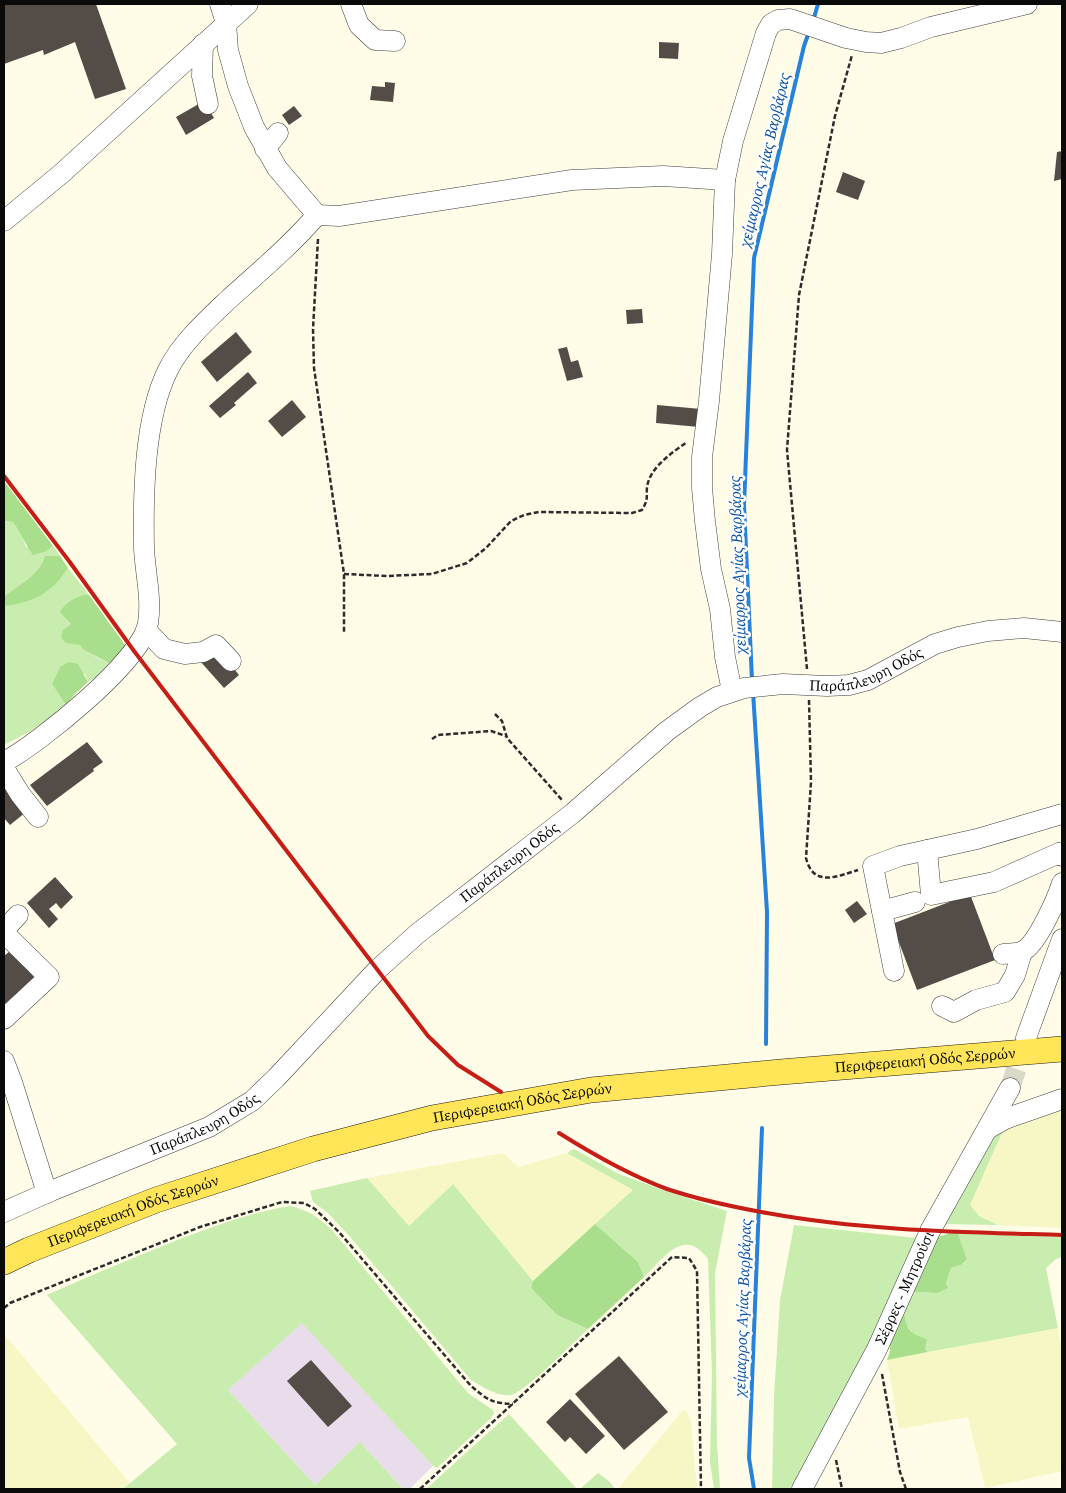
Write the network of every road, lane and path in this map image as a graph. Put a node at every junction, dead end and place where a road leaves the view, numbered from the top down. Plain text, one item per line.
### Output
1 (220, 4) edge
2 (248, 4) edge
3 (351, 4) edge
4 (1027, 4) edge
5 (782, 14) edge
6 (226, 23) junction
7 (856, 40) junction
8 (395, 41) dead end
9 (203, 44) junction
10 (208, 104) dead end
11 (278, 133) dead end
12 (265, 149) junction
13 (725, 180) junction
14 (317, 215) junction
15 (4, 221) edge
16 (705, 430) junction
17 (344, 574) junction
18 (146, 630) junction
19 (344, 632) dead end
20 (1062, 632) edge
21 (231, 661) dead end
22 (808, 686) junction
23 (738, 689) junction
24 (495, 714) dead end
25 (506, 736) junction
26 (432, 739) dead end
27 (4, 762) edge
28 (4, 768) edge
29 (573, 813) junction
30 (1062, 814) edge
31 (38, 817) dead end
32 (927, 850) junction
33 (1061, 853) edge
34 (873, 866) junction
35 (1062, 883) edge
36 (915, 902) dead end
37 (882, 911) junction
38 (18, 915) dead end
39 (4, 931) edge
40 (1062, 939) edge
41 (894, 971) dead end
42 (942, 1006) dead end
43 (4, 1019) edge
44 (1026, 1038) tunnel mouth
45 (1062, 1050) edge
46 (4, 1062) edge
47 (1010, 1088) tunnel mouth
48 (1062, 1099) edge
49 (989, 1128) junction
50 (46, 1193) junction
51 (4, 1212) edge
52 (4, 1262) edge
53 (4, 1308) edge
54 (878, 1349) junction
55 (513, 1404) junction
56 (830, 1439) junction
57 (420, 1489) edge
58 (701, 1489) edge
59 (802, 1489) edge
60 (842, 1489) edge
61 (906, 1489) edge

1 - 6 street
2 - 6 street
3 - 8 street
4 - 7 street
5 - 7 street
5 - 13 street
6 - 9 street
6 - 12 street
7 - 22 path
9 - 10 street
9 - 15 street
11 - 12 street
12 - 14 street
13 - 14 street
13 - 16 street
14 - 17 path
14 - 18 street
16 - 17 path
16 - 23 street
17 - 19 path
18 - 21 street
18 - 27 street
20 - 22 street, Παράπλευρη Οδός
22 - 23 street, Παράπλευρη Οδός
22 - 34 path
23 - 29 street, Παράπλευρη Οδός
24 - 25 path
25 - 26 path
25 - 29 path
28 - 31 street
29 - 50 street, Παράπλευρη Οδός
30 - 32 street
32 - 33 street
32 - 34 street
34 - 37 street
35 - 42 street
36 - 37 street
37 - 41 street
38 - 39 street
39 - 43 street
40 - 44 street
45 - 52 main road, Περιφερειακή Οδός Σερρών
46 - 50 street
47 - 49 street, Σέρρες - Μητρούσι
48 - 49 street
49 - 54 street, Σέρρες - Μητρούσι
50 - 51 street, Παράπλευρη Οδός
53 - 55 path
54 - 56 street, Σέρρες - Μητρούσι
54 - 61 path
55 - 57 path
55 - 58 path
56 - 59 street, Σέρρες - Μητρούσι
56 - 60 path

